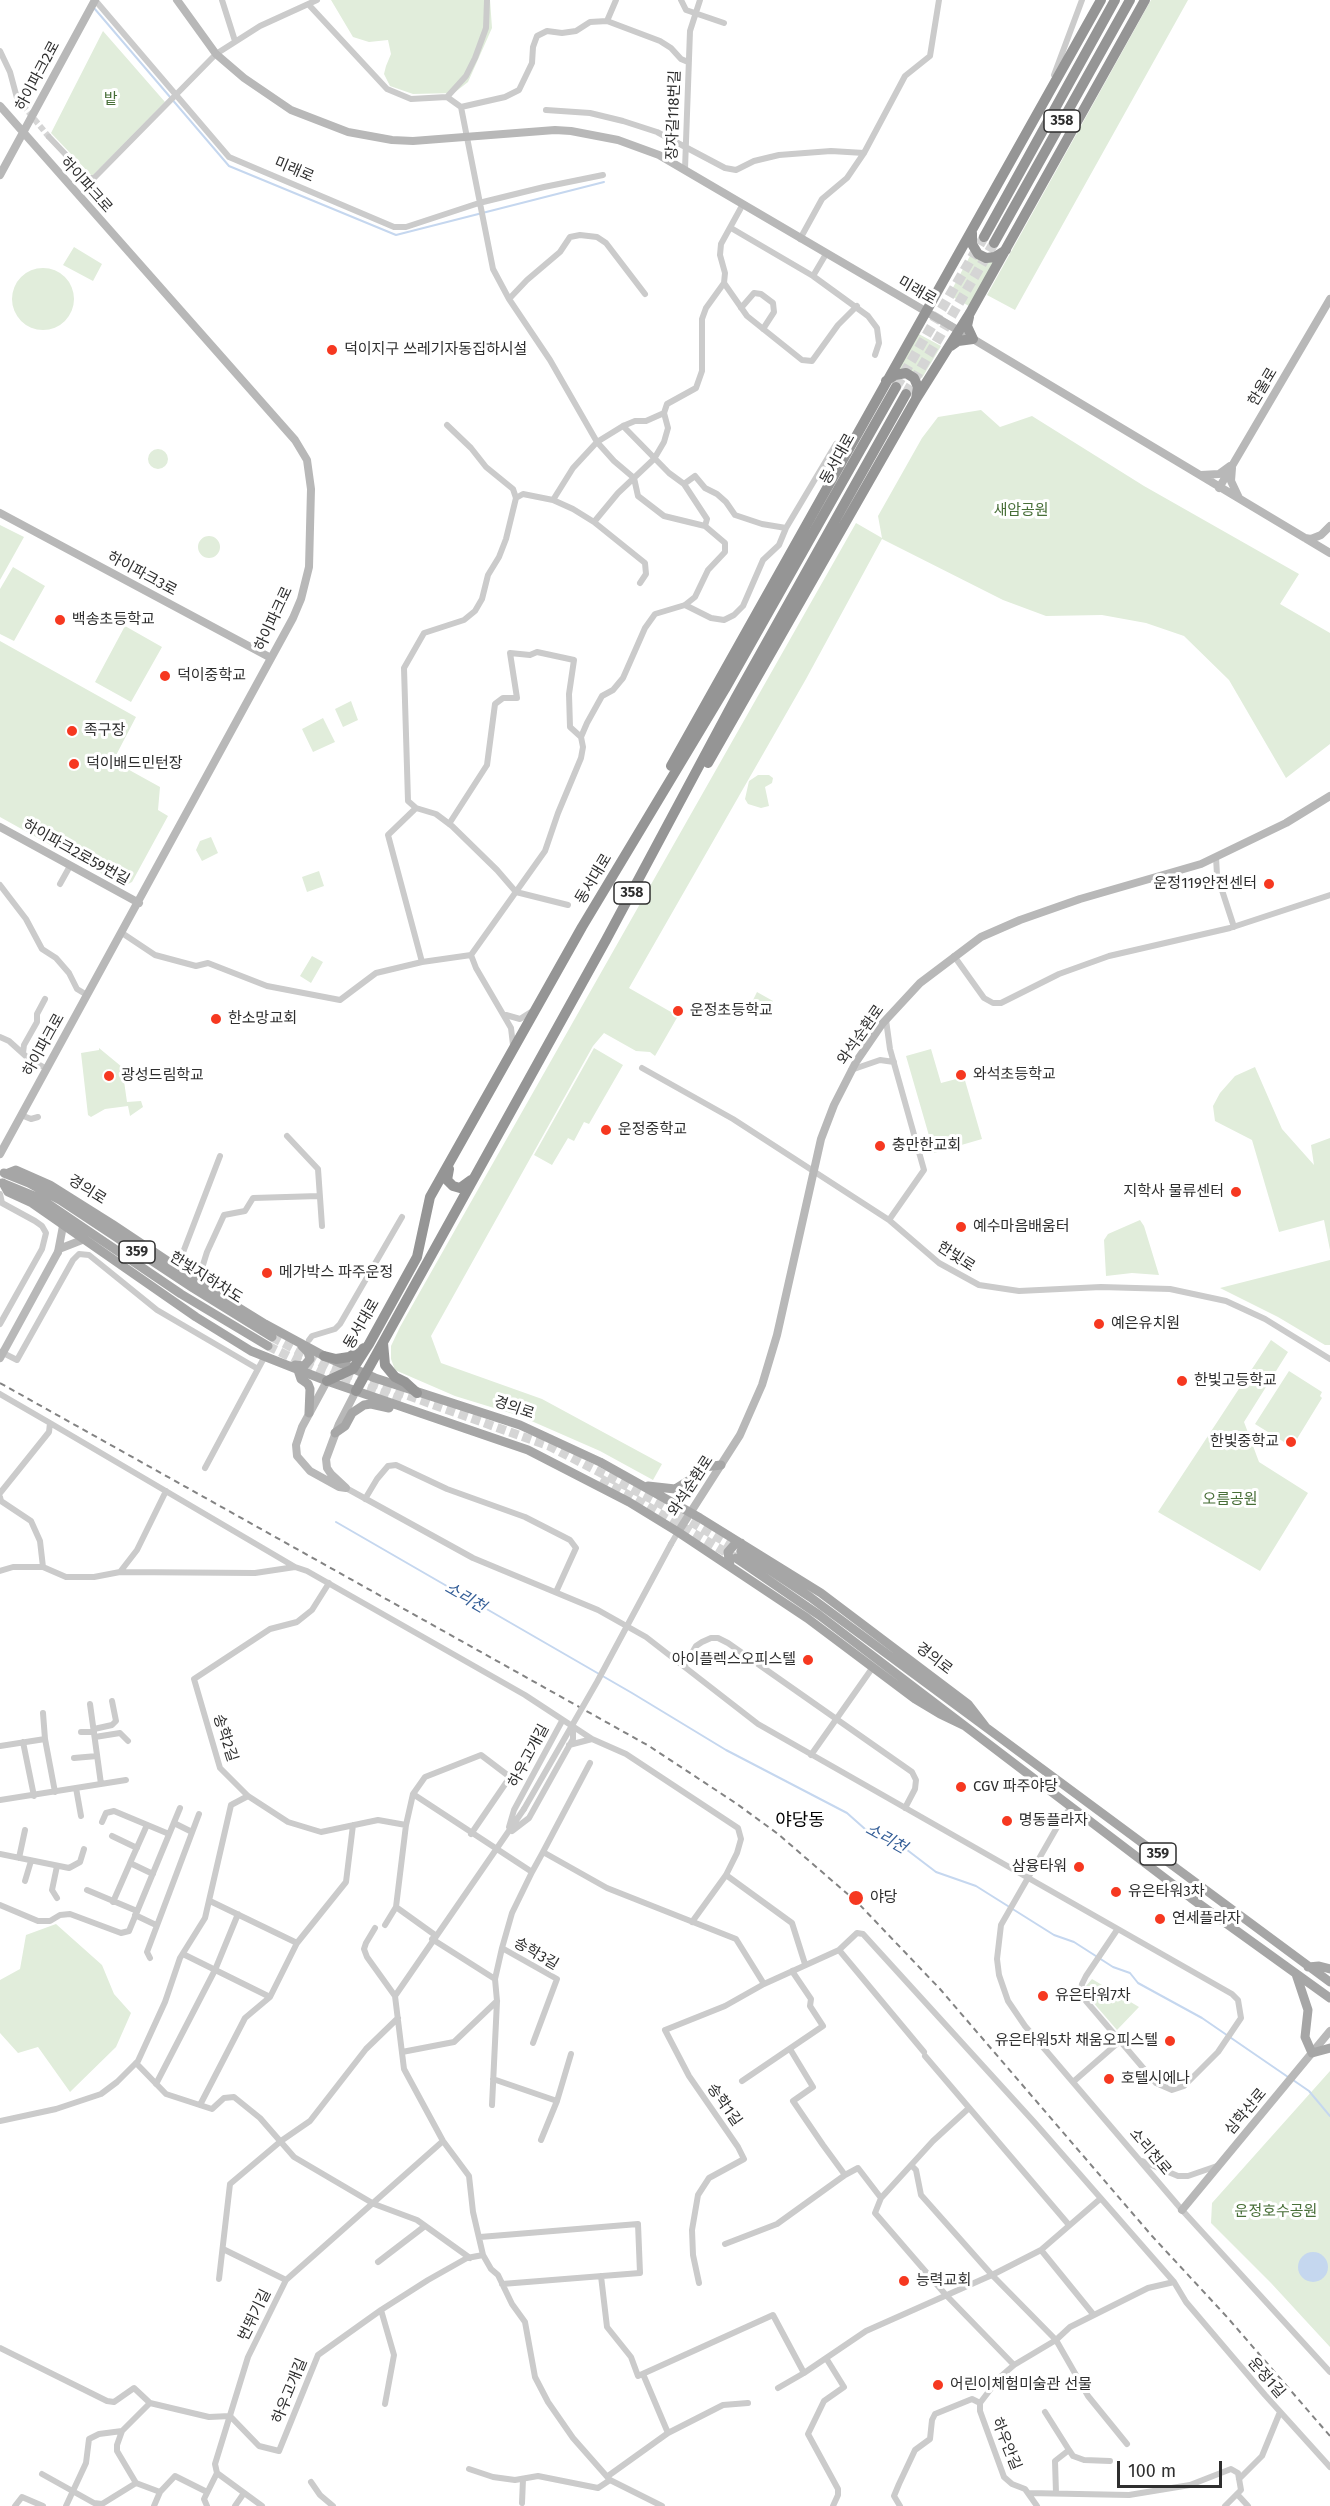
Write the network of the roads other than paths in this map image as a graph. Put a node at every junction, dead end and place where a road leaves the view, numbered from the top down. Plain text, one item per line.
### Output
1 (95, 0) edge
2 (177, 0) edge
3 (222, 0) edge
4 (317, 0) edge
5 (487, 0) edge
6 (616, 0) edge
7 (681, 0) edge
8 (700, 0) edge
9 (939, 0) edge
10 (1082, 0) edge
11 (1101, 0) edge
12 (1115, 0) edge
13 (1130, 0) edge
14 (1145, 0) edge
15 (309, 5) junction
16 (695, 15) junction
17 (607, 21) junction
18 (724, 23) dead end
19 (235, 40) junction
20 (0, 51) edge
21 (216, 54) junction
22 (688, 62) junction
23 (176, 97) junction
24 (447, 97) junction
25 (17, 98) tunnel mouth
26 (1045, 99) junction
27 (0, 106) edge
28 (461, 107) junction
29 (546, 110) dead end
30 (23, 133) junction
31 (49, 137) tunnel mouth
32 (466, 137) junction
33 (684, 146) junction
34 (864, 153) junction
35 (685, 169) junction
36 (0, 175) edge
37 (603, 175) dead end
38 (743, 204) junction
39 (480, 206) junction
40 (731, 228) junction
41 (973, 230) junction
42 (984, 237) tunnel mouth
43 (800, 239) junction
44 (994, 243) tunnel mouth
45 (1006, 250) junction
46 (826, 254) junction
47 (813, 276) junction
48 (724, 283) junction
49 (645, 294) dead end
50 (509, 298) junction
51 (1330, 301) edge
52 (857, 306) junction
53 (741, 308) junction
54 (927, 312) junction
55 (970, 313) junction
56 (763, 329) junction
57 (960, 331) junction
58 (973, 339) junction
59 (947, 351) junction
60 (875, 355) dead end
61 (891, 385) junction
62 (911, 397) junction
63 (664, 412) junction
64 (447, 425) dead end
65 (624, 426) junction
66 (597, 442) junction
67 (836, 444) dead end
68 (654, 459) junction
69 (1233, 464) junction
70 (1194, 472) junction
71 (634, 478) junction
72 (684, 484) junction
73 (1219, 488) junction
74 (516, 498) junction
75 (552, 500) junction
76 (1244, 502) junction
77 (0, 513) edge
78 (594, 522) junction
79 (705, 526) junction
80 (1330, 526) edge
81 (786, 528) junction
82 (1298, 535) junction
83 (1330, 554) edge
84 (640, 583) dead end
85 (685, 605) junction
86 (271, 658) junction
87 (581, 737) junction
88 (1330, 796) edge
89 (416, 808) junction
90 (449, 824) junction
91 (0, 827) edge
92 (1216, 857) junction
93 (70, 866) junction
94 (60, 884) dead end
95 (0, 885) edge
96 (516, 892) junction
97 (1330, 895) edge
98 (139, 903) junction
99 (567, 905) dead end
100 (1234, 927) junction
101 (122, 933) junction
102 (471, 955) junction
103 (954, 956) junction
104 (422, 962) junction
105 (87, 995) junction
106 (45, 999) dead end
107 (541, 1000) junction
108 (505, 1014) junction
109 (886, 1020) junction
110 (0, 1037) edge
111 (23, 1053) junction
112 (509, 1056) junction
113 (894, 1062) junction
114 (642, 1068) dead end
115 (47, 1069) junction
116 (851, 1070) junction
117 (21, 1115) junction
118 (38, 1117) dead end
119 (286, 1136) dead end
120 (455, 1152) junction
121 (0, 1154) edge
122 (220, 1156) dead end
123 (480, 1167) junction
124 (814, 1171) junction
125 (2, 1178) edge
126 (0, 1194) edge
127 (319, 1196) junction
128 (402, 1217) dead end
129 (889, 1220) junction
130 (63, 1226) junction
131 (322, 1226) dead end
132 (82, 1240) junction
133 (59, 1250) junction
134 (177, 1268) junction
135 (195, 1280) junction
136 (0, 1324) edge
137 (305, 1342) junction
138 (382, 1342) junction
139 (369, 1344) junction
140 (268, 1347) junction
141 (0, 1351) edge
142 (324, 1356) junction
143 (0, 1358) edge
144 (1330, 1359) edge
145 (294, 1368) junction
146 (258, 1369) junction
147 (353, 1369) junction
148 (365, 1374) junction
149 (327, 1381) junction
150 (356, 1391) junction
151 (417, 1392) junction
152 (0, 1394) edge
153 (409, 1409) junction
154 (309, 1413) junction
155 (50, 1423) junction
156 (335, 1433) junction
157 (721, 1465) junction
158 (205, 1468) dead end
159 (643, 1486) junction
160 (346, 1488) junction
161 (166, 1491) junction
162 (0, 1495) edge
163 (365, 1498) junction
164 (690, 1512) junction
165 (678, 1532) junction
166 (737, 1554) junction
167 (295, 1567) junction
168 (44, 1568) junction
169 (0, 1571) edge
170 (120, 1572) junction
171 (328, 1583) junction
172 (556, 1592) junction
173 (685, 1665) junction
174 (873, 1667) junction
175 (112, 1701) dead end
176 (90, 1704) dead end
177 (43, 1713) dead end
178 (836, 1717) junction
179 (562, 1721) junction
180 (964, 1726) junction
181 (573, 1729) junction
182 (81, 1732) dead end
183 (94, 1732) junction
184 (45, 1739) junction
185 (592, 1739) junction
186 (128, 1741) dead end
187 (23, 1742) junction
188 (568, 1745) junction
189 (0, 1746) edge
190 (811, 1755) junction
191 (97, 1756) junction
192 (74, 1758) dead end
193 (590, 1763) dead end
194 (126, 1780) dead end
195 (101, 1784) junction
196 (76, 1788) junction
197 (55, 1792) junction
198 (413, 1794) junction
199 (34, 1796) junction
200 (248, 1796) junction
201 (0, 1800) edge
202 (1071, 1807) junction
203 (180, 1808) dead end
204 (905, 1808) junction
205 (199, 1814) dead end
206 (81, 1816) dead end
207 (102, 1822) dead end
208 (174, 1823) junction
209 (406, 1824) junction
210 (147, 1825) junction
211 (353, 1825) junction
212 (25, 1830) dead end
213 (192, 1832) junction
214 (169, 1834) junction
215 (471, 1834) junction
216 (507, 1835) junction
217 (112, 1836) dead end
218 (137, 1848) junction
219 (84, 1849) dead end
220 (496, 1850) junction
221 (543, 1852) junction
222 (0, 1854) edge
223 (19, 1858) junction
224 (31, 1861) junction
225 (131, 1861) junction
226 (57, 1866) junction
227 (532, 1872) junction
228 (153, 1874) junction
229 (726, 1875) junction
230 (1028, 1876) junction
231 (25, 1881) dead end
232 (87, 1890) dead end
233 (57, 1898) dead end
234 (210, 1901) junction
235 (113, 1902) junction
236 (0, 1905) edge
237 (396, 1907) junction
238 (136, 1913) junction
239 (238, 1914) junction
240 (692, 1922) junction
241 (156, 1925) junction
242 (385, 1925) dead end
243 (375, 1928) dead end
244 (1117, 1930) junction
245 (434, 1937) junction
246 (297, 1943) junction
247 (502, 1948) junction
248 (838, 1950) junction
249 (183, 1954) junction
250 (150, 1958) dead end
251 (805, 1964) junction
252 (1308, 1967) junction
253 (1330, 1969) edge
254 (215, 1970) junction
255 (792, 1971) junction
256 (1296, 1974) junction
257 (495, 1979) junction
258 (1330, 1983) edge
259 (764, 1984) junction
260 (395, 1996) junction
261 (270, 1997) junction
262 (1330, 1998) edge
263 (497, 2001) junction
264 (398, 2018) junction
265 (1330, 2031) edge
266 (1120, 2041) junction
267 (533, 2043) dead end
268 (1330, 2048) edge
269 (790, 2049) junction
270 (402, 2052) junction
271 (1312, 2053) junction
272 (571, 2055) dead end
273 (136, 2063) junction
274 (493, 2079) junction
275 (742, 2081) dead end
276 (1073, 2082) junction
277 (156, 2084) junction
278 (557, 2101) junction
279 (200, 2105) junction
280 (492, 2105) dead end
281 (969, 2108) junction
282 (0, 2121) edge
283 (443, 2140) junction
284 (542, 2140) dead end
285 (281, 2141) junction
286 (1142, 2160) junction
287 (1219, 2165) junction
288 (912, 2166) junction
289 (845, 2175) junction
290 (881, 2198) junction
291 (1100, 2199) junction
292 (374, 2204) junction
293 (1182, 2210) junction
294 (1070, 2225) junction
295 (425, 2226) junction
296 (480, 2236) junction
297 (724, 2244) dead end
298 (223, 2249) junction
299 (1041, 2250) junction
300 (483, 2255) junction
301 (470, 2258) junction
302 (378, 2262) dead end
303 (992, 2275) junction
304 (601, 2276) junction
305 (219, 2279) dead end
306 (286, 2280) junction
307 (1174, 2282) junction
308 (699, 2283) dead end
309 (502, 2284) junction
310 (945, 2294) junction
311 (1186, 2302) joint
312 (381, 2310) junction
313 (1093, 2314) junction
314 (1056, 2340) junction
315 (0, 2348) edge
316 (826, 2358) junction
317 (1014, 2365) junction
318 (1330, 2372) edge
319 (804, 2373) junction
320 (642, 2374) junction
321 (778, 2388) dead end
322 (150, 2403) junction
323 (748, 2403) dead end
324 (980, 2403) junction
325 (385, 2404) dead end
326 (1045, 2412) dead end
327 (1280, 2412) junction
328 (230, 2416) junction
329 (122, 2431) junction
330 (668, 2433) junction
331 (1128, 2444) dead end
332 (1069, 2450) junction
333 (1110, 2461) dead end
334 (1330, 2467) edge
335 (469, 2469) dead end
336 (217, 2473) junction
337 (42, 2474) dead end
338 (609, 2478) junction
339 (523, 2479) junction
340 (1239, 2479) junction
341 (311, 2482) dead end
342 (136, 2483) junction
343 (74, 2491) junction
344 (160, 2492) junction
345 (207, 2492) junction
346 (244, 2493) junction
347 (1028, 2493) junction
348 (1056, 2493) junction
349 (1237, 2494) junction
350 (202, 2498) dead end
351 (522, 2503) dead end
352 (15, 2506) edge
353 (43, 2506) edge
354 (66, 2506) edge
355 (154, 2506) edge
356 (199, 2506) edge
357 (207, 2506) edge
358 (236, 2506) edge
359 (262, 2506) edge
360 (333, 2506) edge
361 (662, 2506) edge
362 (833, 2506) edge
363 (900, 2506) edge
364 (1036, 2506) edge
365 (1225, 2506) edge
366 (1248, 2506) edge

1 - 23 street, 미래로
1 - 30 street, 하이파크2로
2 - 21 street, 미래로
3 - 19 street
4 - 15 street
5 - 24 street
6 - 17 street
7 - 16 street
8 - 16 street, 장자길118번길
9 - 34 street
10 - 26 street
11 - 26 highway, 동서대로
12 - 42 highway, 358
13 - 44 highway, 358
14 - 45 highway, 동서대로
15 - 19 street
15 - 24 street
16 - 18 street
16 - 22 street, 장자길118번길
17 - 22 street, 장자길118번길
17 - 28 street
19 - 21 street
20 - 25 street
21 - 23 street
21 - 32 street, 미래로
22 - 33 street, 장자길118번길
23 - 31 street
23 - 39 street, 미래로
24 - 28 street
26 - 41 highway, 동서대로
27 - 30 street, 하이파크로
28 - 32 street
29 - 33 street
30 - 36 street, 하이파크2로
30 - 86 street, 하이파크로
32 - 35 street, 미래로
32 - 39 street
33 - 34 street
33 - 35 street, 장자길118번길
34 - 43 street
35 - 38 street, 미래로
37 - 39 street, 미래로
38 - 40 street
38 - 43 street, 미래로
39 - 50 street
40 - 47 street
40 - 48 street
41 - 45 highway
41 - 54 highway, 동서대로
43 - 46 street, 미래로
45 - 55 highway, 동서대로
46 - 47 street
46 - 54 street, 미래로
47 - 52 street
48 - 53 street
48 - 63 street
49 - 50 street
50 - 66 street
51 - 69 street, 한울로
52 - 56 street
52 - 60 street
53 - 56 street
53 - 56 street
54 - 57 street, 미래로
54 - 61 highway, 동서대로
55 - 57 highway, 동서대로
55 - 58 highway
57 - 58 street, 미래로
57 - 59 highway, 동서대로
58 - 59 highway
58 - 70 street, 미래로
59 - 62 highway, 동서대로
61 - 62 highway
61 - 107 highway, 동서대로
62 - 123 highway, 동서대로
63 - 65 street
63 - 68 street
64 - 74 street
65 - 66 street
65 - 68 street
66 - 71 street
66 - 75 street
67 - 81 street
68 - 71 street
68 - 72 street
69 - 70 street
69 - 73 street, 한울로
69 - 76 street
70 - 73 street, 미래로
71 - 78 street
71 - 79 street
72 - 79 street
72 - 81 street
73 - 76 street, 미래로
74 - 75 street
74 - 89 street
75 - 78 street
76 - 82 street, 미래로
77 - 86 street, 하이파크3로
78 - 84 street
79 - 85 street
80 - 82 street
81 - 85 street
82 - 83 street, 미래로
85 - 87 street
86 - 98 street, 하이파크로
87 - 90 street
87 - 96 street
88 - 92 street, 와석순환로
89 - 90 street
89 - 104 street
90 - 96 street
91 - 93 street, 하이파크2로59번길
92 - 100 street
92 - 103 street, 와석순환로
93 - 94 street
93 - 98 street, 하이파크2로59번길
95 - 105 street
96 - 99 street
96 - 102 street
97 - 100 street
98 - 101 street, 하이파크로
100 - 103 street
101 - 104 street
101 - 105 street, 하이파크로
102 - 104 street
102 - 108 street
103 - 109 street, 와석순환로
105 - 115 street, 하이파크로
106 - 111 street
107 - 108 street
107 - 112 highway, 동서대로
108 - 112 street
109 - 113 street
109 - 116 street, 와석순환로
110 - 111 street
111 - 115 street
112 - 120 highway, 동서대로
113 - 116 street
113 - 129 street
114 - 124 street, 한빛로
115 - 117 street, 하이파크로
116 - 124 street, 와석순환로
117 - 118 street
117 - 121 street, 하이파크로
119 - 127 street
120 - 123 highway
120 - 139 highway, 동서대로
122 - 134 street
123 - 138 highway, 동서대로
124 - 129 street, 한빛로
124 - 157 street, 와석순환로
125 - 130 main road, 경의로
125 - 134 main road, 경의로
125 - 140 main road, 경의로 / 359
126 - 136 street
127 - 131 street
127 - 135 street
128 - 137 street
129 - 144 street, 한빛로
130 - 132 main road, 경의로
130 - 133 street
132 - 133 street
132 - 140 main road, 경의로
133 - 143 street, bridge
134 - 135 main road, 경의로
135 - 137 main road, 경의로
137 - 142 main road, 경의로
137 - 145 main road
138 - 148 highway, 동서대로
138 - 151 highway
139 - 142 highway
139 - 147 highway, 동서대로
140 - 145 main road, 경의로
140 - 146 street
141 - 146 street
142 - 147 main road, 경의로
145 - 149 main road, 경의로
145 - 154 main road
146 - 158 street
147 - 148 main road, 경의로
147 - 149 highway, 동서대로
148 - 150 highway, 동서대로
148 - 151 main road, 경의로
149 - 150 main road, 경의로
149 - 154 street
150 - 153 main road, 경의로
150 - 156 street
151 - 159 main road, 경의로
152 - 155 street
153 - 156 main road
153 - 165 main road, 경의로
154 - 160 street
155 - 161 street
155 - 162 street
156 - 160 street
157 - 159 main road
157 - 164 street, 와석순환로
159 - 164 main road, 경의로
160 - 163 street
161 - 167 street
161 - 170 street
162 - 168 street
163 - 172 street
163 - 172 street
164 - 165 street, 와석순환로
164 - 166 main road, 경의로
165 - 166 main road, 경의로
165 - 216 street, 하우고개길, bridge
166 - 174 main road, 경의로
166 - 180 main road, 경의로 / 359
166 - 252 main road, 경의로 / 359
167 - 170 street
167 - 171 street
168 - 169 street
168 - 170 street
171 - 179 street
171 - 200 street, 송학2길
172 - 173 street
173 - 178 street
173 - 190 street
174 - 178 street
174 - 180 main road, 경의로
175 - 183 street
176 - 183 street
177 - 184 street
178 - 190 street
178 - 204 street
179 - 181 street, 하우고개길
179 - 216 street, 하우고개길
180 - 202 main road, 경의로 / 359
181 - 185 street
181 - 188 street, 하우고개길
182 - 183 street
183 - 186 street
183 - 191 street
184 - 187 street
184 - 197 street
185 - 188 street
185 - 229 street
187 - 189 street
187 - 199 street
188 - 216 street, 하우고개길
190 - 204 street
191 - 192 street
191 - 195 street
193 - 221 street
194 - 195 street
195 - 196 street
196 - 197 street
196 - 206 street
197 - 199 street
198 - 209 street
198 - 215 street
198 - 215 street
199 - 201 street
200 - 211 street, 송학2길
200 - 234 street
202 - 230 street
202 - 256 main road, 경의로 / 359
203 - 208 street
204 - 230 street
205 - 213 street
207 - 210 street
208 - 213 street
208 - 214 street
209 - 211 street, 송학2길
209 - 237 street
210 - 214 street
210 - 218 street
211 - 246 street
212 - 223 street
213 - 241 street
214 - 228 street
215 - 220 street
216 - 220 street, 하우고개길
217 - 218 street
218 - 225 street
219 - 226 street
220 - 227 street
220 - 245 street, 하우고개길
221 - 227 street
221 - 240 street
222 - 223 street
223 - 224 street
224 - 226 street
224 - 231 street
225 - 228 street
225 - 235 street
226 - 233 street
227 - 247 street
228 - 238 street
229 - 240 street
229 - 251 street
230 - 244 street
230 - 276 street, 소리천로
232 - 235 street
234 - 239 street
234 - 249 street
235 - 238 street
236 - 238 street
237 - 242 street
237 - 245 street
238 - 241 street
239 - 246 street
239 - 254 street
240 - 259 street
241 - 250 street
243 - 260 street
244 - 266 street
244 - 266 street
245 - 257 street
245 - 260 street, 하우고개길
246 - 261 street
247 - 257 street, 송학3길
247 - 267 street, 송학3길
248 - 251 street, 송학1길
248 - 281 street
248 - 291 street, 송학1길
249 - 254 street
249 - 273 street
251 - 255 street, 송학1길
252 - 253 main road
252 - 258 main road, 경의로 / 359
254 - 261 street
254 - 277 street
255 - 259 street, 송학1길
255 - 269 street, 송학1길
256 - 262 main road, 경의로 / 359
256 - 271 main road
257 - 263 street, 송학3길
259 - 308 street, 송학1길
260 - 264 street
261 - 279 street
263 - 270 street
263 - 274 street, 송학3길
264 - 270 street
264 - 285 street
265 - 271 street, 심학산로
266 - 276 street
268 - 271 main road
269 - 275 street, 송학1길
269 - 289 street
270 - 283 street
271 - 287 street, 심학산로
272 - 278 street
273 - 277 street
273 - 282 street
274 - 278 street
274 - 280 street, 송학3길
276 - 286 street, 소리천로
277 - 279 street
278 - 284 street
279 - 285 street
281 - 288 street
281 - 294 street
283 - 292 street, 번뛰기길
283 - 296 street
285 - 292 street
285 - 298 street
286 - 287 street
286 - 293 street, 소리천로
287 - 293 street, 심학산로
288 - 290 street
288 - 303 street
289 - 290 street
289 - 297 street
290 - 310 street
291 - 294 street
291 - 307 street, 송학1길
292 - 295 street
292 - 306 street, 번뛰기길
293 - 318 street, 소리천로
294 - 299 street
295 - 301 street
295 - 302 street
296 - 300 street
296 - 304 street
298 - 305 street
298 - 306 street
299 - 303 street
299 - 313 street
300 - 301 street, 하우고개길
300 - 309 street
301 - 312 street, 하우고개길
303 - 310 street
303 - 314 street
304 - 309 street
304 - 320 street
306 - 328 street, 번뛰기길
307 - 311 street, 송학1길
307 - 313 street
309 - 338 street
310 - 316 street
310 - 317 street
311 - 327 street, 운정1길
312 - 325 street
312 - 328 street, 하우고개길
313 - 314 street
314 - 317 street
314 - 331 street
315 - 322 street
316 - 319 street
316 - 362 street
317 - 324 street
319 - 320 street
319 - 321 street
320 - 330 street
322 - 328 street
322 - 329 street
323 - 330 street
324 - 347 street, 하우안길
324 - 363 street, 하우안길
326 - 332 street
327 - 334 street, 운정1길
327 - 340 street
328 - 336 street, 번뛰기길
329 - 342 street
329 - 343 street
330 - 338 street
332 - 333 street
332 - 348 street
335 - 339 street
336 - 345 street, 번뛰기길
336 - 346 street
337 - 343 street
338 - 339 street
338 - 361 street
339 - 351 street
340 - 348 street
340 - 349 street
341 - 360 street
342 - 343 street
342 - 344 street
343 - 354 street
344 - 345 street
344 - 355 street
345 - 357 street, 번뛰기길
346 - 358 street
346 - 359 street
347 - 348 street
347 - 364 street, 하우안길
349 - 365 street
349 - 366 street
350 - 356 street
352 - 353 street

